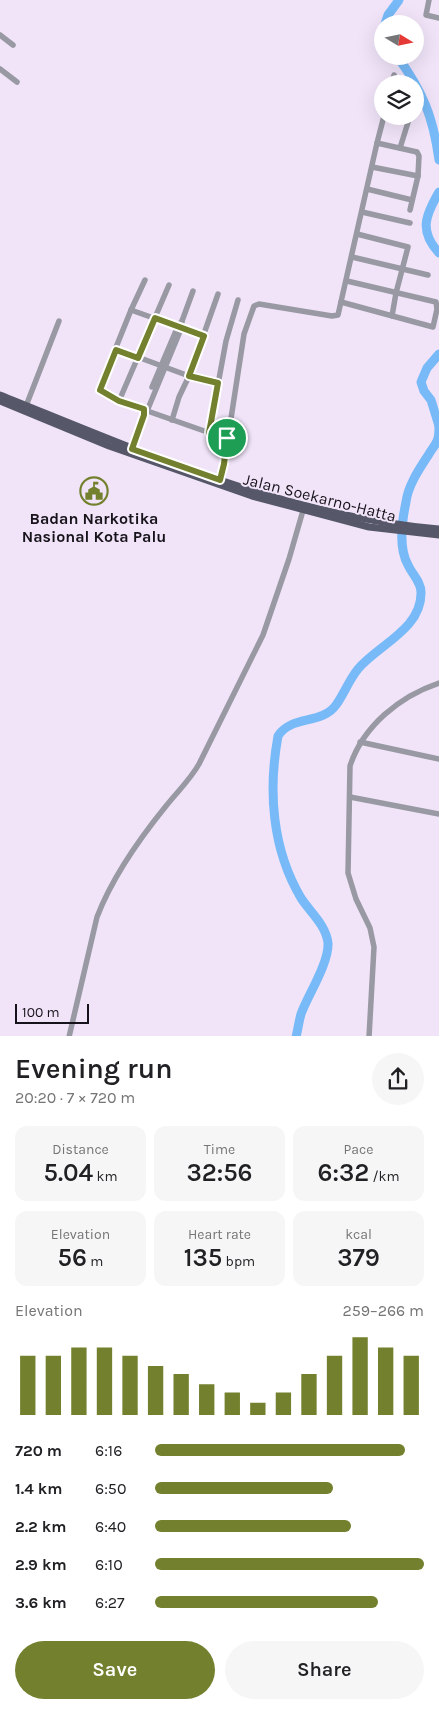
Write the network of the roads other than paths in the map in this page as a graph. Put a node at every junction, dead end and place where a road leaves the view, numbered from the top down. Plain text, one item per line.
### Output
1 (429, 0) edge
2 (439, 18) edge
3 (0, 35) edge
4 (14, 45) dead end
5 (0, 69) edge
6 (17, 82) dead end
7 (382, 125) edge
8 (407, 125) edge
9 (377, 143) junction
10 (400, 148) junction
11 (372, 167) junction
12 (418, 176) junction
13 (367, 189) junction
14 (412, 200) junction
15 (410, 210) dead end
16 (362, 212) junction
17 (410, 222) dead end
18 (356, 234) junction
19 (352, 257) junction
20 (402, 269) junction
21 (428, 275) dead end
22 (145, 280) dead end
23 (347, 281) junction
24 (168, 285) dead end
25 (193, 291) dead end
26 (396, 293) junction
27 (218, 294) dead end
28 (238, 300) dead end
29 (341, 302) junction
30 (131, 310) junction
31 (392, 316) junction
32 (155, 318) junction
33 (59, 321) dead end
34 (180, 326) junction
35 (204, 336) junction
36 (116, 350) junction
37 (138, 358) junction
38 (163, 367) junction
39 (189, 376) junction
40 (218, 383) junction
41 (0, 395) edge
42 (0, 401) edge
43 (119, 401) junction
44 (26, 406) junction
45 (145, 412) junction
46 (42, 416) junction
47 (172, 420) junction
48 (209, 433) junction
49 (227, 438) junction
50 (132, 449) junction
51 (159, 462) junction
52 (220, 480) junction
53 (304, 507) junction
54 (413, 530) junction
55 (439, 530) edge
56 (439, 535) edge
57 (439, 683) edge
58 (360, 742) junction
59 (439, 759) edge
60 (350, 797) junction
61 (439, 814) edge
62 (69, 1036) edge
63 (369, 1036) edge

1 - 2 street
3 - 4 street
5 - 6 street
7 - 9 street
8 - 10 street
9 - 10 street
9 - 11 street
10 - 12 street
11 - 12 street
11 - 13 street
12 - 14 street
13 - 14 street
13 - 16 street
14 - 15 street
16 - 17 street
16 - 18 street
18 - 19 street
18 - 20 street
19 - 20 street
19 - 23 street
20 - 21 street
20 - 26 street
22 - 30 street
23 - 26 street
23 - 29 street
24 - 32 street
25 - 34 street
26 - 31 street
26 - 31 street
27 - 35 street
28 - 40 street
29 - 31 street
29 - 49 street
30 - 32 street
30 - 36 street
32 - 34 street
32 - 37 street
33 - 44 street
34 - 35 street
34 - 38 street
35 - 39 street
36 - 37 street
36 - 43 street
37 - 38 street
37 - 43 street
38 - 39 street
38 - 45 street
39 - 40 street
39 - 47 street
40 - 48 street
41 - 44 main road, Jalan Soekarno-Hatta
42 - 46 main road, Jalan Soekarno-Hatta
43 - 45 street
44 - 46 main road, Jalan Soekarno-Hatta
45 - 47 street
45 - 50 street
46 - 50 main road, Jalan Soekarno-Hatta
46 - 51 main road, Jalan Soekarno-Hatta
47 - 48 street
48 - 49 street
49 - 52 street
50 - 51 main road, Jalan Soekarno-Hatta
51 - 52 main road, Jalan Soekarno-Hatta
51 - 53 main road, Jalan Soekarno-Hatta
52 - 53 main road, Jalan Soekarno-Hatta
53 - 54 main road, Jalan Soekarno-Hatta
53 - 62 street
54 - 55 main road, Jalan Soekarno-Hatta
54 - 56 main road, Jalan Soekarno-Hatta
57 - 58 street
58 - 59 street
58 - 60 street
60 - 61 street
60 - 63 street

